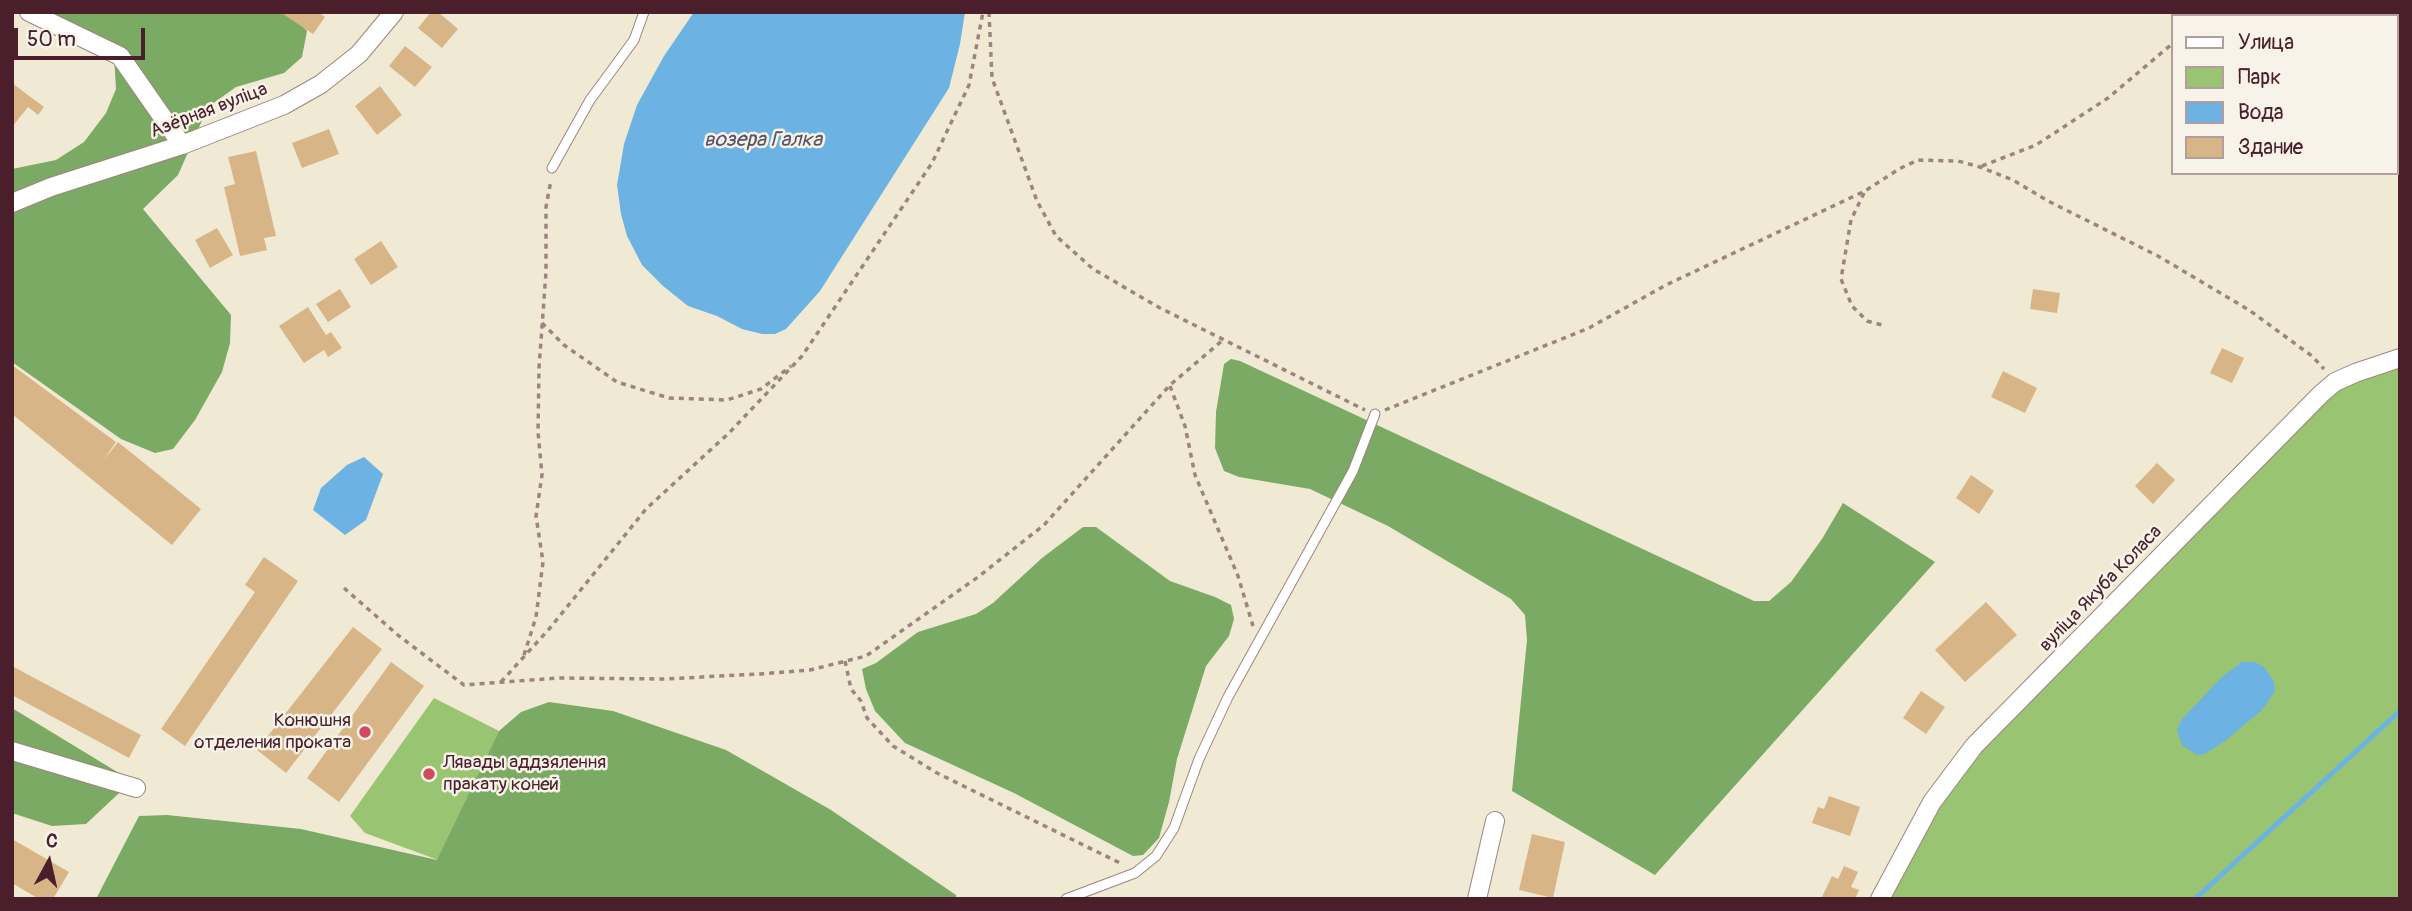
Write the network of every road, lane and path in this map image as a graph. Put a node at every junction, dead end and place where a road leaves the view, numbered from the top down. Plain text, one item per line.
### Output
1 (29, 12) edge
2 (394, 12) edge
3 (644, 12) edge
4 (983, 12) edge
5 (989, 12) edge
6 (2170, 46) edge
7 (182, 145) junction
8 (1980, 167) junction
9 (552, 168) joint
10 (1865, 191) junction
11 (12, 203) edge
12 (542, 323) junction
13 (1886, 327) dead end
14 (1224, 340) junction
15 (802, 356) junction
16 (2400, 358) edge
17 (2336, 382) junction
18 (1170, 385) junction
19 (1375, 414) junction
20 (344, 589) dead end
21 (1258, 641) junction
22 (523, 657) junction
23 (845, 661) junction
24 (501, 682) junction
25 (12, 751) edge
26 (136, 789) dead end
27 (1495, 821) dead end
28 (1135, 873) junction
29 (1066, 899) edge
30 (1477, 899) edge
31 (1880, 899) edge

1 - 7 street
2 - 7 street, Азёрная вуліца
3 - 9 lane
4 - 15 path
5 - 14 path
6 - 8 path
7 - 11 street, Азёрная вуліца
8 - 10 path
8 - 17 path
9 - 12 path
10 - 13 path
10 - 19 path
12 - 15 path
12 - 22 path
14 - 18 path
14 - 19 path
15 - 22 path
16 - 17 street, вуліца Якуба Коласа
17 - 31 street, вуліца Якуба Коласа
18 - 21 path
18 - 23 path
19 - 21 lane
20 - 24 path
21 - 28 lane
22 - 24 path
23 - 24 path
23 - 28 path
25 - 26 street
27 - 30 street
28 - 29 lane

